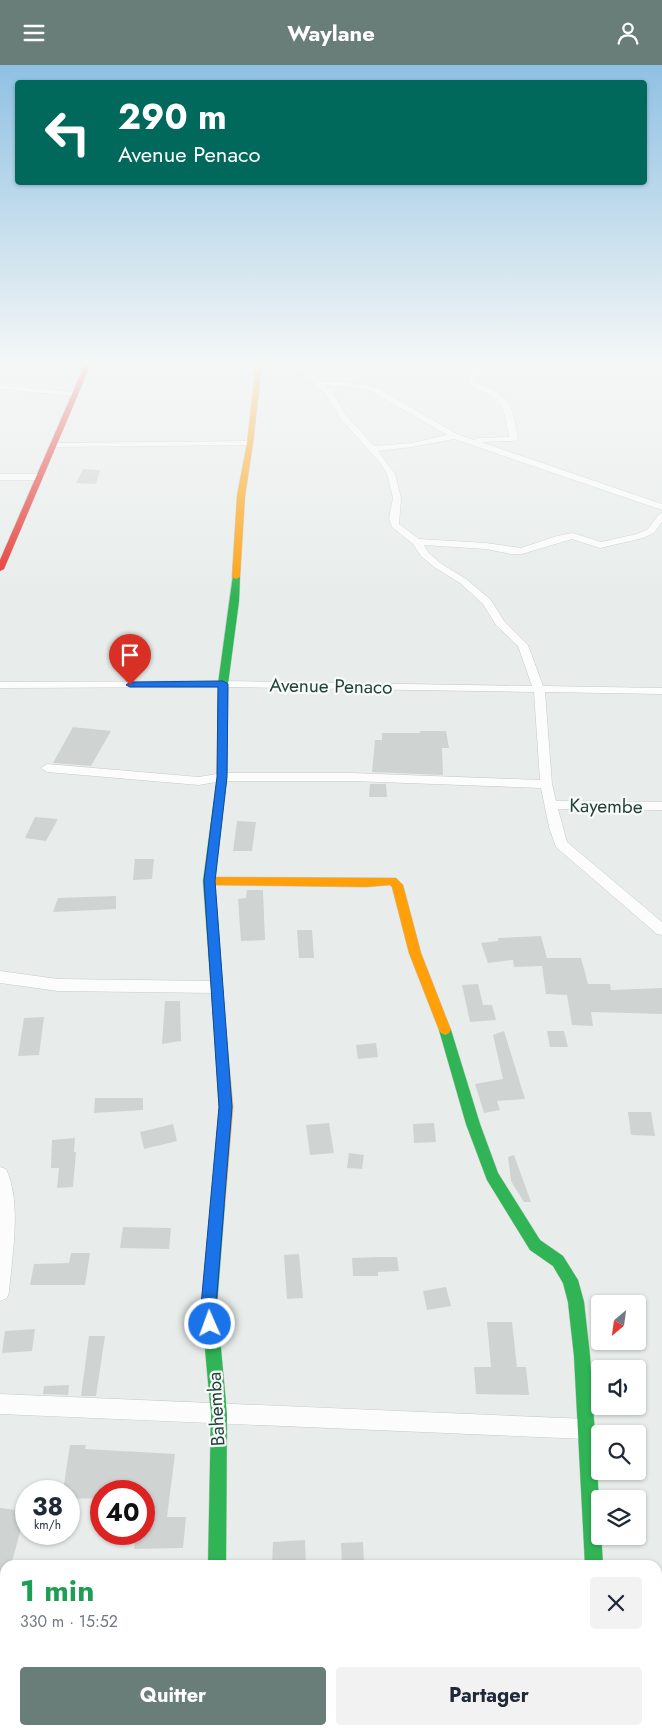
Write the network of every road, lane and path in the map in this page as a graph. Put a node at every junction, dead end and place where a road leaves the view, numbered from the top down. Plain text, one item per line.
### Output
1 (55, 442) edge
2 (367, 442) edge
3 (426, 442) edge
4 (470, 442) edge
5 (250, 443) joint
6 (54, 445) junction
7 (373, 449) junction
8 (0, 477) edge
9 (40, 477) junction
10 (662, 507) edge
11 (662, 516) edge
12 (418, 543) junction
13 (0, 569) edge
14 (223, 684) junction
15 (0, 685) edge
16 (539, 690) junction
17 (662, 691) edge
18 (47, 769) dead end
19 (222, 777) junction
20 (546, 785) junction
21 (550, 805) junction
22 (662, 806) edge
23 (209, 881) junction
24 (662, 930) edge
25 (4, 978) edge
26 (216, 987) junction
27 (0, 991) edge
28 (0, 1174) edge
29 (0, 1292) edge
30 (0, 1404) edge
31 (219, 1414) junction
32 (586, 1429) junction
33 (217, 1560) edge
34 (594, 1560) edge

1 - 6 street
2 - 7 street
3 - 7 street
4 - 10 street
5 - 6 street
5 - 14 street, Bahemba
6 - 9 street
7 - 12 street
8 - 9 street
9 - 13 street
11 - 12 street
12 - 16 street
14 - 15 street, Avenue Penaco
14 - 16 street, Avenue Penaco
14 - 19 street, Bahemba
16 - 17 street, Avenue Penaco
16 - 20 street
18 - 19 street
19 - 20 street
19 - 23 street, Bahemba
20 - 21 street
21 - 22 street, Kayembe
21 - 24 street
23 - 26 street, Bahemba
23 - 32 street
25 - 26 street
25 - 27 street
26 - 31 street, Bahemba
28 - 29 street
30 - 31 street
31 - 32 street
31 - 33 street, Bahemba
32 - 34 street

